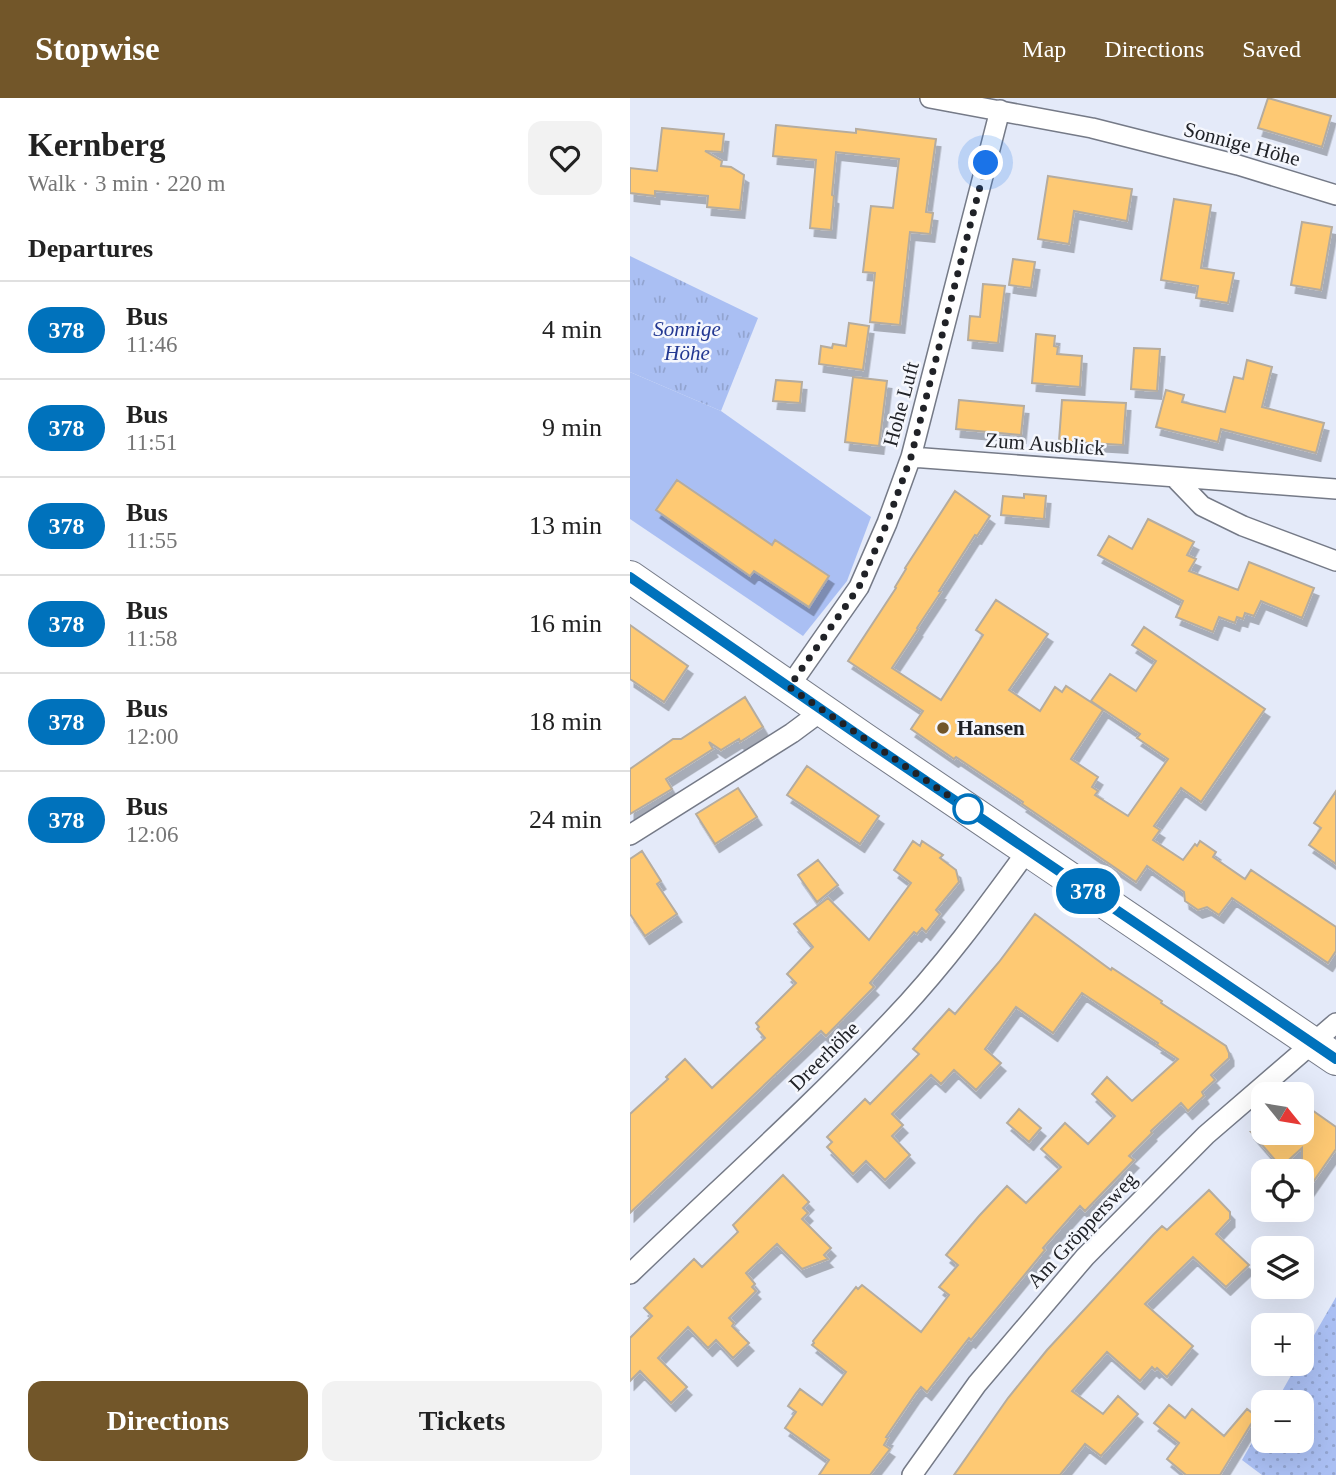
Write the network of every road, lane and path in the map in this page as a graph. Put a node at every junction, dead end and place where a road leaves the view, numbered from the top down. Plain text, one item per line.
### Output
1 (930, 98) edge
2 (1000, 110) junction
3 (1336, 194) edge
4 (911, 457) junction
5 (1174, 477) junction
6 (1336, 489) edge
7 (1336, 561) edge
8 (630, 577) edge
9 (789, 687) junction
10 (823, 710) junction
11 (630, 835) edge
12 (1028, 850) junction
13 (1328, 1042) edge
14 (630, 1274) edge
15 (912, 1475) edge

1 - 2 street, Sonnige Höhe
2 - 3 street, Sonnige Höhe
2 - 4 street, Hohe Luft
4 - 5 street, Zum Ausblick
4 - 9 street, Hohe Luft
5 - 6 street, Zum Ausblick
5 - 7 street
8 - 9 main road
9 - 10 main road
10 - 11 street
10 - 12 main road
12 - 13 main road
12 - 14 street, Dreerhöhe
13 - 15 street, Am Gröppersweg

